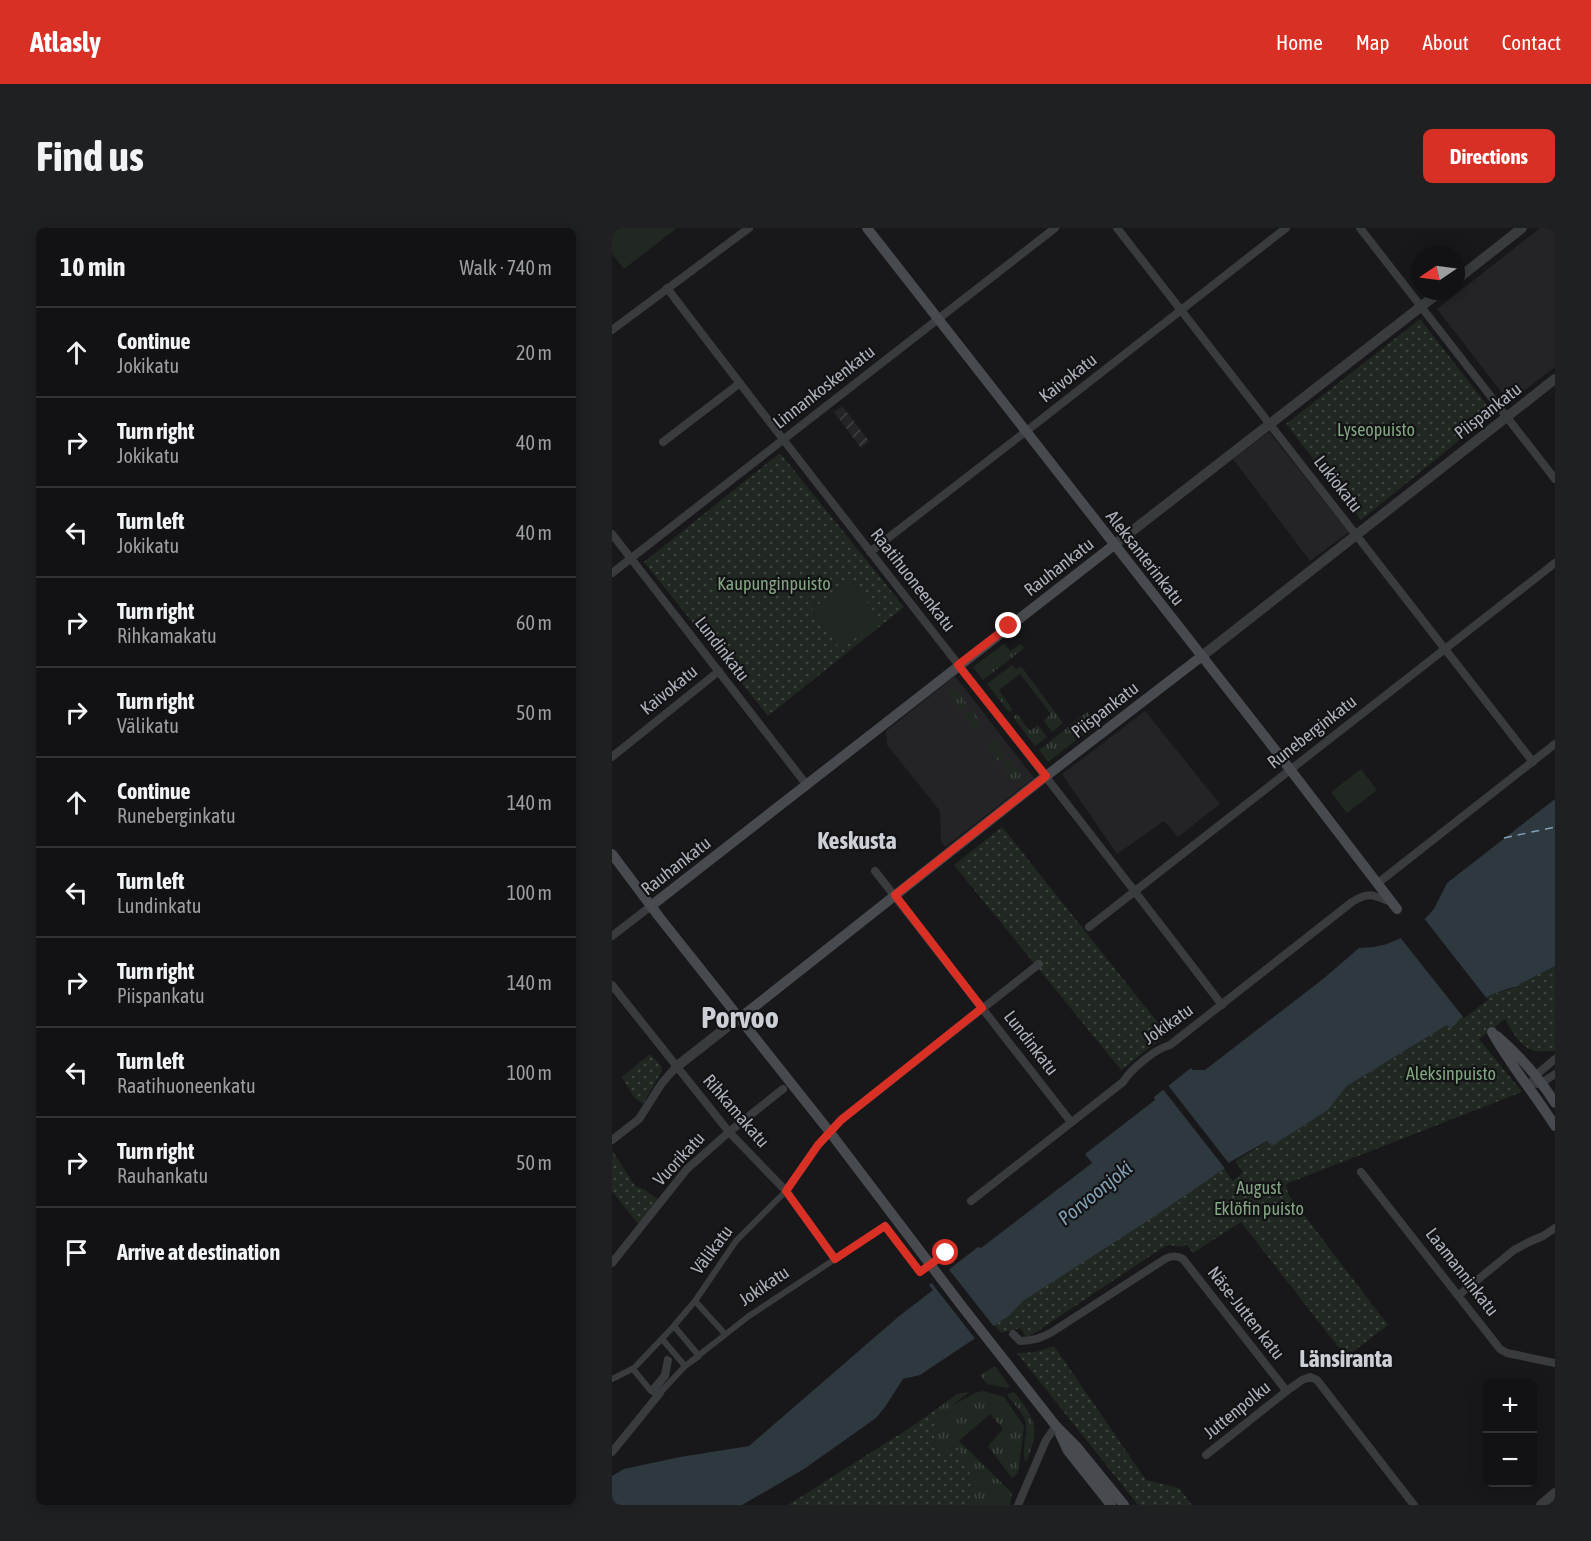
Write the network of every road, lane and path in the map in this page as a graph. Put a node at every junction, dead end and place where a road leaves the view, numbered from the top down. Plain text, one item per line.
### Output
1 (749, 228) edge
2 (867, 228) edge
3 (1056, 228) edge
4 (1117, 228) edge
5 (1286, 228) edge
6 (1360, 228) edge
7 (1522, 228) edge
8 (1465, 273) edge
9 (668, 288) junction
10 (1430, 300) edge
11 (1422, 306) junction
12 (1181, 311) junction
13 (938, 319) junction
14 (612, 330) edge
15 (1555, 380) edge
16 (740, 383) junction
17 (1507, 417) junction
18 (1270, 423) junction
19 (1026, 432) junction
20 (783, 440) junction
21 (663, 442) dead end
22 (1555, 479) edge
23 (612, 534) edge
24 (1357, 535) junction
25 (1114, 545) junction
26 (870, 552) junction
27 (631, 558) junction
28 (1555, 563) edge
29 (612, 573) edge
30 (1444, 650) junction
31 (1202, 656) junction
32 (958, 665) junction
33 (719, 671) junction
34 (1555, 744) edge
35 (612, 757) edge
36 (1533, 762) junction
37 (1290, 770) junction
38 (1046, 776) junction
39 (806, 784) junction
40 (612, 854) edge
41 (875, 871) dead end
42 (1377, 883) junction
43 (1135, 891) junction
44 (895, 895) junction
45 (1394, 905) joint
46 (651, 906) junction
47 (1089, 927) dead end
48 (612, 936) edge
49 (1039, 964) dead end
50 (612, 985) edge
51 (1222, 1005) junction
52 (982, 1008) junction
53 (740, 1018) junction
54 (1555, 1059) edge
55 (676, 1067) junction
56 (1555, 1074) edge
57 (1539, 1079) junction
58 (1529, 1087) junction
59 (783, 1089) dead end
60 (1555, 1103) edge
61 (1071, 1122) junction
62 (1555, 1126) edge
63 (829, 1131) junction
64 (729, 1132) junction
65 (612, 1140) edge
66 (1361, 1172) dead end
67 (786, 1191) junction
68 (971, 1201) dead end
69 (1555, 1228) edge
70 (946, 1253) dead end
71 (835, 1259) junction
72 (612, 1263) edge
73 (1459, 1295) junction
74 (695, 1301) junction
75 (674, 1326) junction
76 (725, 1334) junction
77 (1013, 1334) dead end
78 (663, 1340) junction
79 (699, 1356) junction
80 (1555, 1364) edge
81 (685, 1366) junction
82 (633, 1369) junction
83 (612, 1379) edge
84 (1288, 1390) junction
85 (657, 1396) junction
86 (1056, 1425) junction
87 (612, 1452) edge
88 (1206, 1455) dead end
89 (1555, 1493) edge
90 (1018, 1505) edge
91 (1111, 1505) edge
92 (1124, 1505) edge
93 (1414, 1505) edge
94 (1541, 1505) edge

1 - 9 street
2 - 13 main road, Aleksanterinkatu
3 - 13 street, Linnankoskenkatu
4 - 12 street, Lukiokatu
5 - 12 street, Kaivokatu
6 - 11 street
7 - 8 street
9 - 14 street
9 - 16 street, Raatihuoneenkatu
10 - 11 street, Rauhankatu
11 - 17 street
11 - 18 street, Rauhankatu
12 - 18 street, Lukiokatu
12 - 19 street, Kaivokatu
13 - 19 main road, Aleksanterinkatu
13 - 20 street, Linnankoskenkatu
15 - 17 street, Piispankatu
16 - 20 street, Raatihuoneenkatu
16 - 21 street
17 - 22 street
17 - 24 street, Piispankatu
18 - 24 street, Lukiokatu
18 - 25 street, Rauhankatu
19 - 25 main road, Aleksanterinkatu
19 - 26 street, Kaivokatu
20 - 26 street, Raatihuoneenkatu
20 - 27 street, Linnankoskenkatu
23 - 27 street, Lundinkatu
24 - 30 street, Lukiokatu
24 - 31 street, Piispankatu
25 - 31 main road, Aleksanterinkatu
25 - 32 main road, Rauhankatu
26 - 32 street, Raatihuoneenkatu
27 - 29 street, Linnankoskenkatu
27 - 33 street, Lundinkatu
28 - 30 street, Runeberginkatu
30 - 36 street, Lukiokatu
30 - 37 street, Runeberginkatu
31 - 37 main road, Aleksanterinkatu
31 - 38 main road, Piispankatu
32 - 38 street, Raatihuoneenkatu
32 - 39 main road, Rauhankatu
33 - 35 street, Kaivokatu
33 - 39 street, Lundinkatu
34 - 36 street
36 - 42 street
37 - 42 main road, Aleksanterinkatu
37 - 43 street, Runeberginkatu
38 - 43 street, Raatihuoneenkatu
38 - 44 main road, Piispankatu
39 - 46 main road, Rauhankatu
40 - 46 main road
41 - 44 street, Lundinkatu
42 - 45 main road, Aleksanterinkatu
43 - 47 street, Runeberginkatu
43 - 51 street, Raatihuoneenkatu
44 - 52 street, Lundinkatu
44 - 53 main road, Piispankatu
45 - 51 street, Jokikatu
46 - 48 street, Rauhankatu
46 - 53 main road
49 - 52 street
50 - 55 street, Rihkamakatu
51 - 61 street, Jokikatu
52 - 61 street, Lundinkatu
52 - 63 street
53 - 55 street, Piispankatu
53 - 63 main road
54 - 57 street
55 - 64 street, Rihkamakatu
55 - 65 street
56 - 57 street
57 - 58 street
57 - 58 main road
57 - 60 main road
58 - 62 main road
59 - 64 street, Vuorikatu
61 - 68 street, Jokikatu
63 - 67 street, Välikatu
63 - 86 main road
64 - 67 street, Rihkamakatu
64 - 72 street, Vuorikatu
66 - 73 street, Laamanninkatu
67 - 71 street, Rihkamakatu
67 - 74 street, Välikatu
69 - 73 street
70 - 71 street, Jokikatu
71 - 76 street, Jokikatu
73 - 80 street, Laamanninkatu
74 - 75 street, Välikatu
74 - 76 street
75 - 78 street, Välikatu
75 - 79 street
76 - 79 street, Jokikatu
77 - 84 street, Näse-Jutten katu
78 - 81 street
78 - 82 street
79 - 81 street, Jokikatu
81 - 85 street, Jokikatu
82 - 83 street
82 - 85 street
84 - 88 street, Juttenpolku
84 - 93 street
85 - 87 street
86 - 90 street
86 - 91 main road
86 - 92 main road
89 - 94 street

